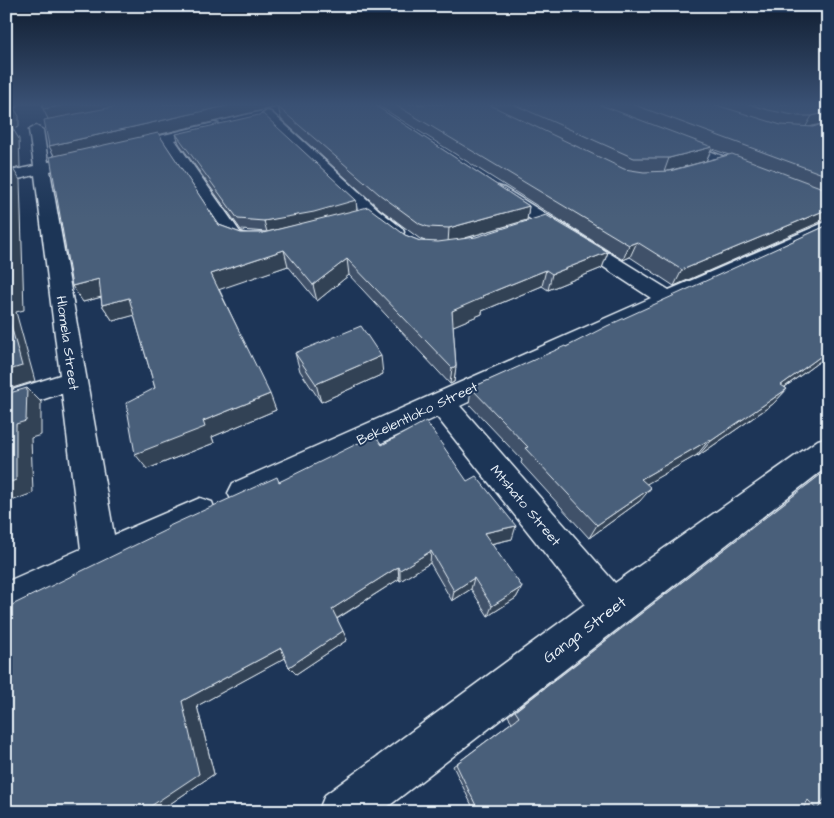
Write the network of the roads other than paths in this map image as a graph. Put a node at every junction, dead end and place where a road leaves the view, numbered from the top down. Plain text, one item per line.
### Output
1 (37, 142) edge
2 (149, 142) edge
3 (170, 142) edge
4 (292, 142) edge
5 (677, 142) edge
6 (116, 150) edge
7 (70, 162) edge
8 (724, 162) junction
9 (43, 168) junction
10 (702, 169) edge
11 (6, 177) edge
12 (767, 178) edge
13 (488, 184) edge
14 (373, 214) junction
15 (354, 219) edge
16 (828, 226) edge
17 (276, 238) edge
18 (412, 245) edge
19 (668, 298) junction
20 (73, 380) junction
21 (6, 402) edge
22 (440, 402) junction
23 (825, 454) edge
24 (100, 557) junction
25 (6, 601) edge
26 (612, 608) junction
27 (342, 812) edge

1 - 9 street, Hlomela Street
2 - 6 street
3 - 17 street
4 - 14 street
5 - 8 street
7 - 9 street
8 - 10 street
8 - 12 street
9 - 11 street
9 - 20 street, Hlomela Street
13 - 19 street
14 - 15 street
14 - 18 street
16 - 19 street, Bekelentloko Street
19 - 22 street, Bekelentloko Street
20 - 21 street
20 - 24 street, Hlomela Street
22 - 24 street, Bekelentloko Street
22 - 26 street, Mtshato Street
23 - 26 street, Ganga Street
24 - 25 street, Bekelentloko Street
26 - 27 street, Ganga Street

